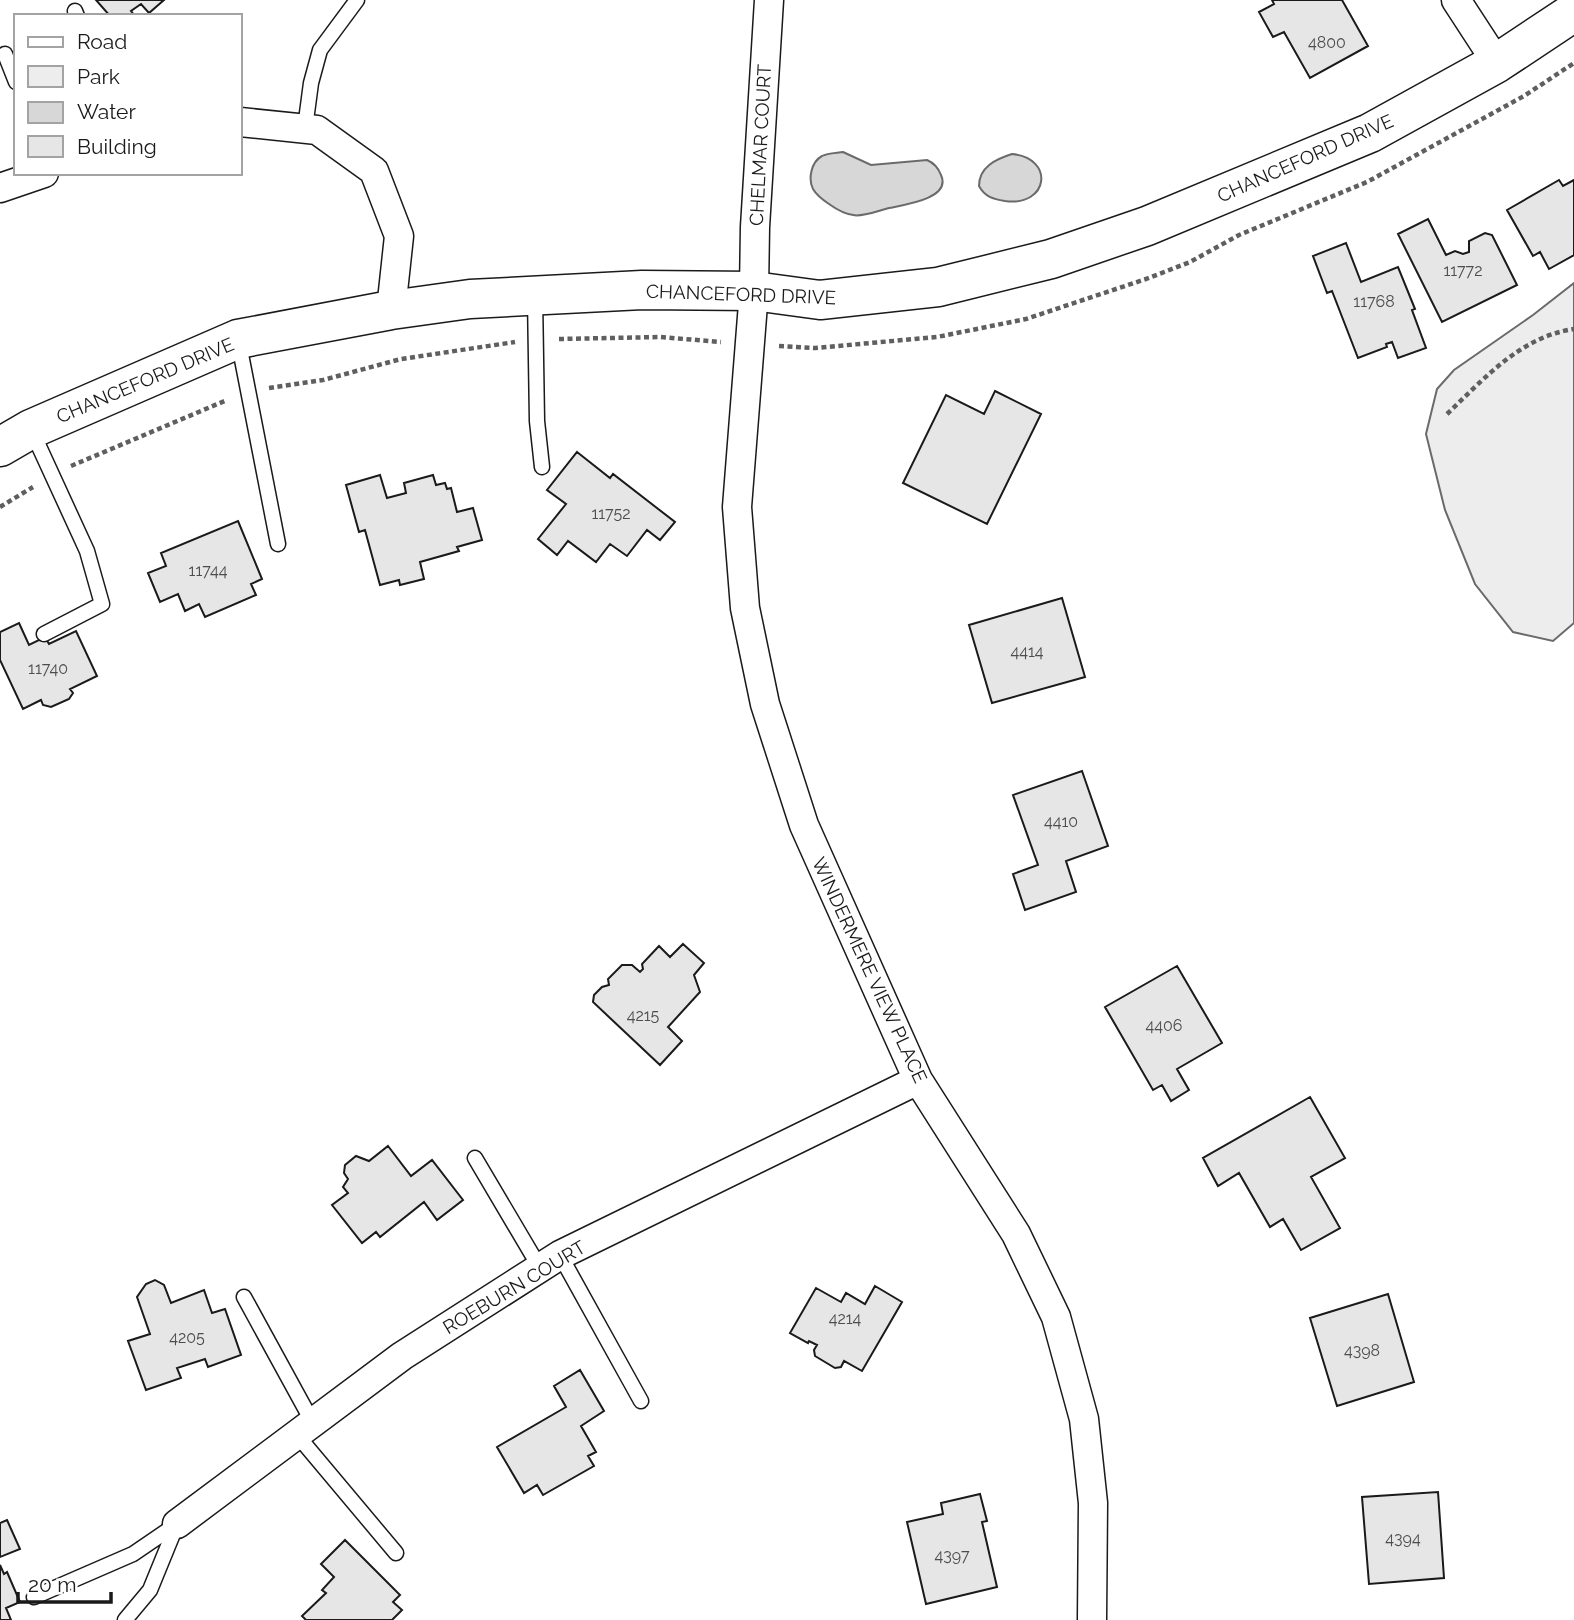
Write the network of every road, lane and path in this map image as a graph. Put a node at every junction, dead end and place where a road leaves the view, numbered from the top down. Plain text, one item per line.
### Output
1 (357, 0) edge
2 (769, 0) edge
3 (1456, 0) edge
4 (1574, 12) edge
5 (5, 54) dead end
6 (1497, 63) junction
7 (14, 77) edge
8 (242, 122) edge
9 (305, 128) junction
10 (38, 175) edge
11 (0, 188) edge
12 (754, 291) junction
13 (535, 296) junction
14 (391, 310) junction
15 (1574, 328) edge
16 (238, 340) junction
17 (1447, 414) dead end
18 (15, 438) edge
19 (542, 467) dead end
20 (278, 544) dead end
21 (44, 634) dead end
22 (918, 1080) junction
23 (475, 1158) dead end
24 (550, 1262) junction
25 (244, 1297) dead end
26 (641, 1401) dead end
27 (305, 1429) junction
28 (177, 1524) junction
29 (396, 1553) dead end
30 (34, 1597) dead end
31 (125, 1620) edge
32 (1092, 1620) edge

1 - 9 lane
2 - 12 street, CHELMAR COURT
3 - 6 street
4 - 6 street, CHANCEFORD DRIVE
5 - 7 lane
6 - 12 street, CHANCEFORD DRIVE
8 - 9 street
9 - 14 street
10 - 11 street
12 - 13 street, CHANCEFORD DRIVE
12 - 22 street, WINDERMERE VIEW PLACE
13 - 14 street, CHANCEFORD DRIVE
13 - 19 lane
14 - 16 street, CHANCEFORD DRIVE
15 - 17 path
16 - 18 street, CHANCEFORD DRIVE
16 - 20 lane
18 - 21 lane
22 - 24 street, ROEBURN COURT
22 - 32 street, WINDERMERE VIEW PLACE
23 - 24 lane
24 - 26 lane
24 - 27 street, ROEBURN COURT
25 - 27 lane
27 - 28 street, ROEBURN COURT
27 - 29 lane
28 - 30 lane
28 - 31 lane

